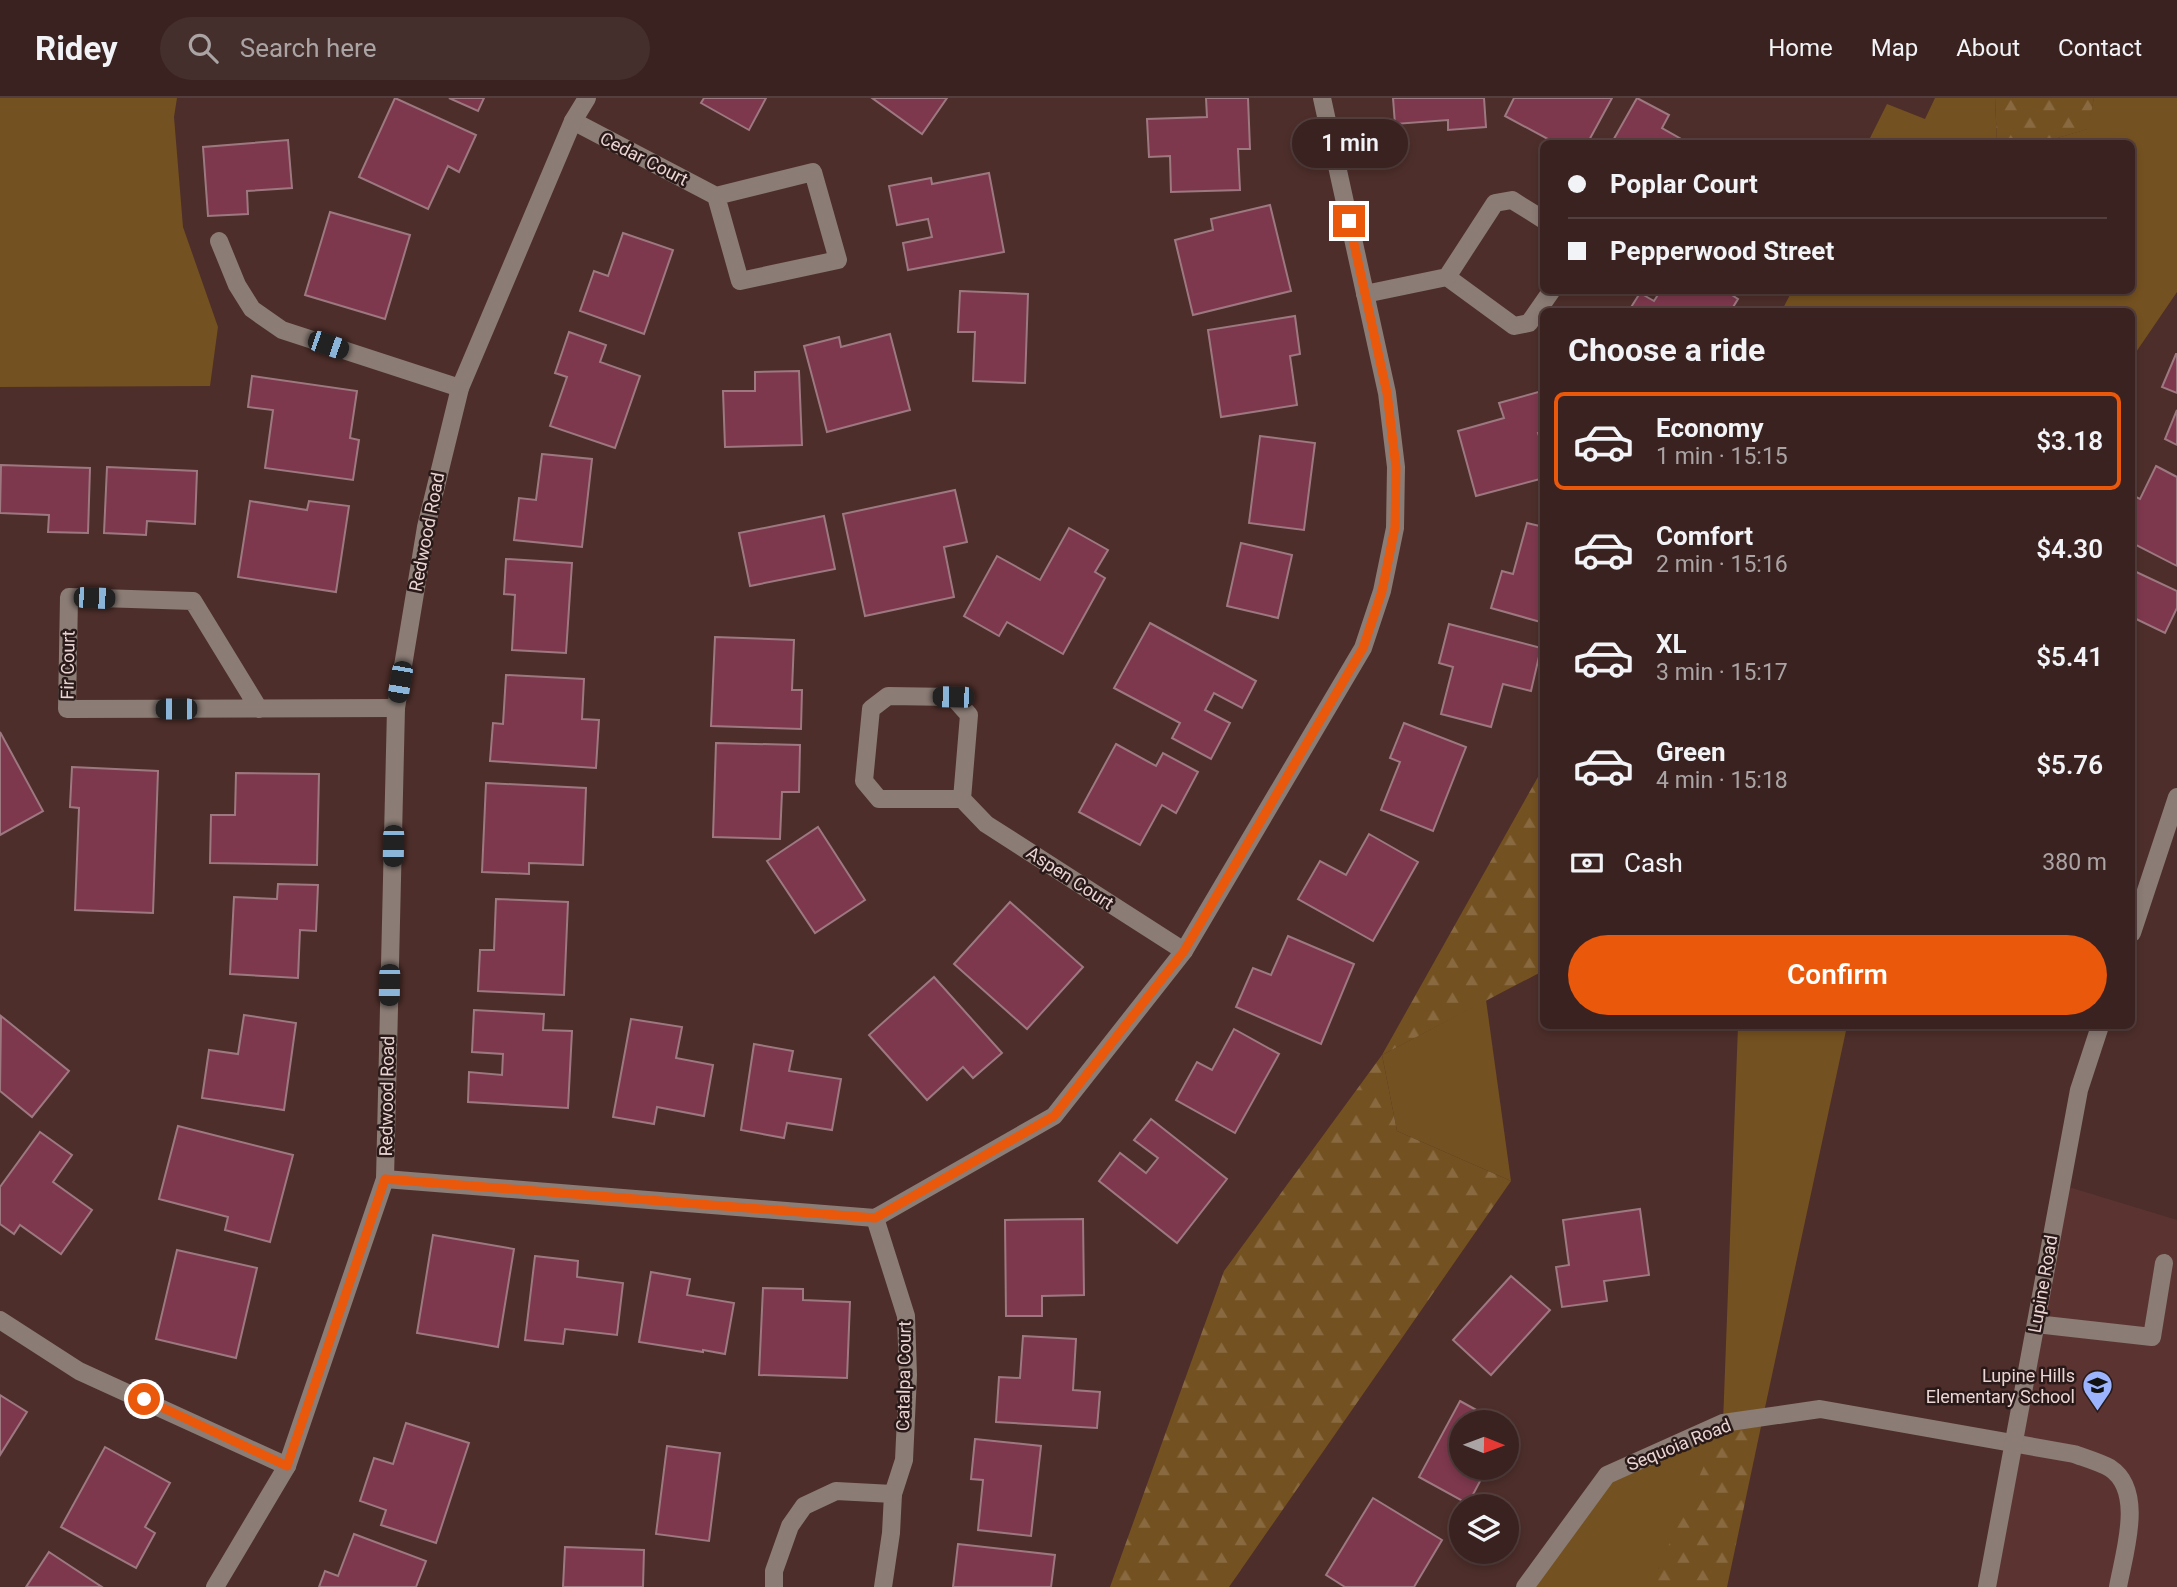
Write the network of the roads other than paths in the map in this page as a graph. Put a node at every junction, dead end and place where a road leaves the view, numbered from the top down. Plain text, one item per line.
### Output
1 (587, 98) edge
2 (1322, 98) edge
3 (573, 121) junction
4 (716, 196) junction
5 (1540, 218) edge
6 (219, 241) dead end
7 (1447, 277) junction
8 (1365, 294) junction
9 (1549, 294) edge
10 (460, 388) junction
11 (396, 708) junction
12 (259, 709) junction
13 (2177, 797) edge
14 (962, 799) junction
15 (2135, 924) edge
16 (1184, 951) junction
17 (2100, 1029) edge
18 (385, 1179) junction
19 (875, 1218) junction
20 (2164, 1263) dead end
21 (0, 1320) edge
22 (2036, 1324) junction
23 (2014, 1442) junction
24 (287, 1466) junction
25 (893, 1494) junction
26 (215, 1587) edge
27 (774, 1587) edge
28 (883, 1587) edge
29 (1525, 1587) edge
30 (1987, 1587) edge
31 (2118, 1587) edge

1 - 3 street, Redwood Road
2 - 8 street
3 - 4 street, Cedar Court
3 - 10 street, Redwood Road
4 - 4 street
5 - 7 street
6 - 10 street
7 - 8 street
7 - 9 street
8 - 16 street
10 - 11 street, Redwood Road
11 - 12 street, Fir Court
11 - 18 street, Redwood Road
12 - 12 street, Fir Court
13 - 15 street
14 - 14 street
14 - 16 street, Aspen Court
16 - 19 street
17 - 22 street, Lupine Road
18 - 19 street
18 - 24 street, Redwood Road
19 - 25 street, Catalpa Court
20 - 22 street
21 - 24 street
22 - 23 street, Lupine Road
23 - 29 street, Sequoia Road
23 - 30 street, Lupine Road
23 - 31 street, Sequoia Road
24 - 26 street, Redwood Road
25 - 27 street
25 - 28 street, Catalpa Court

